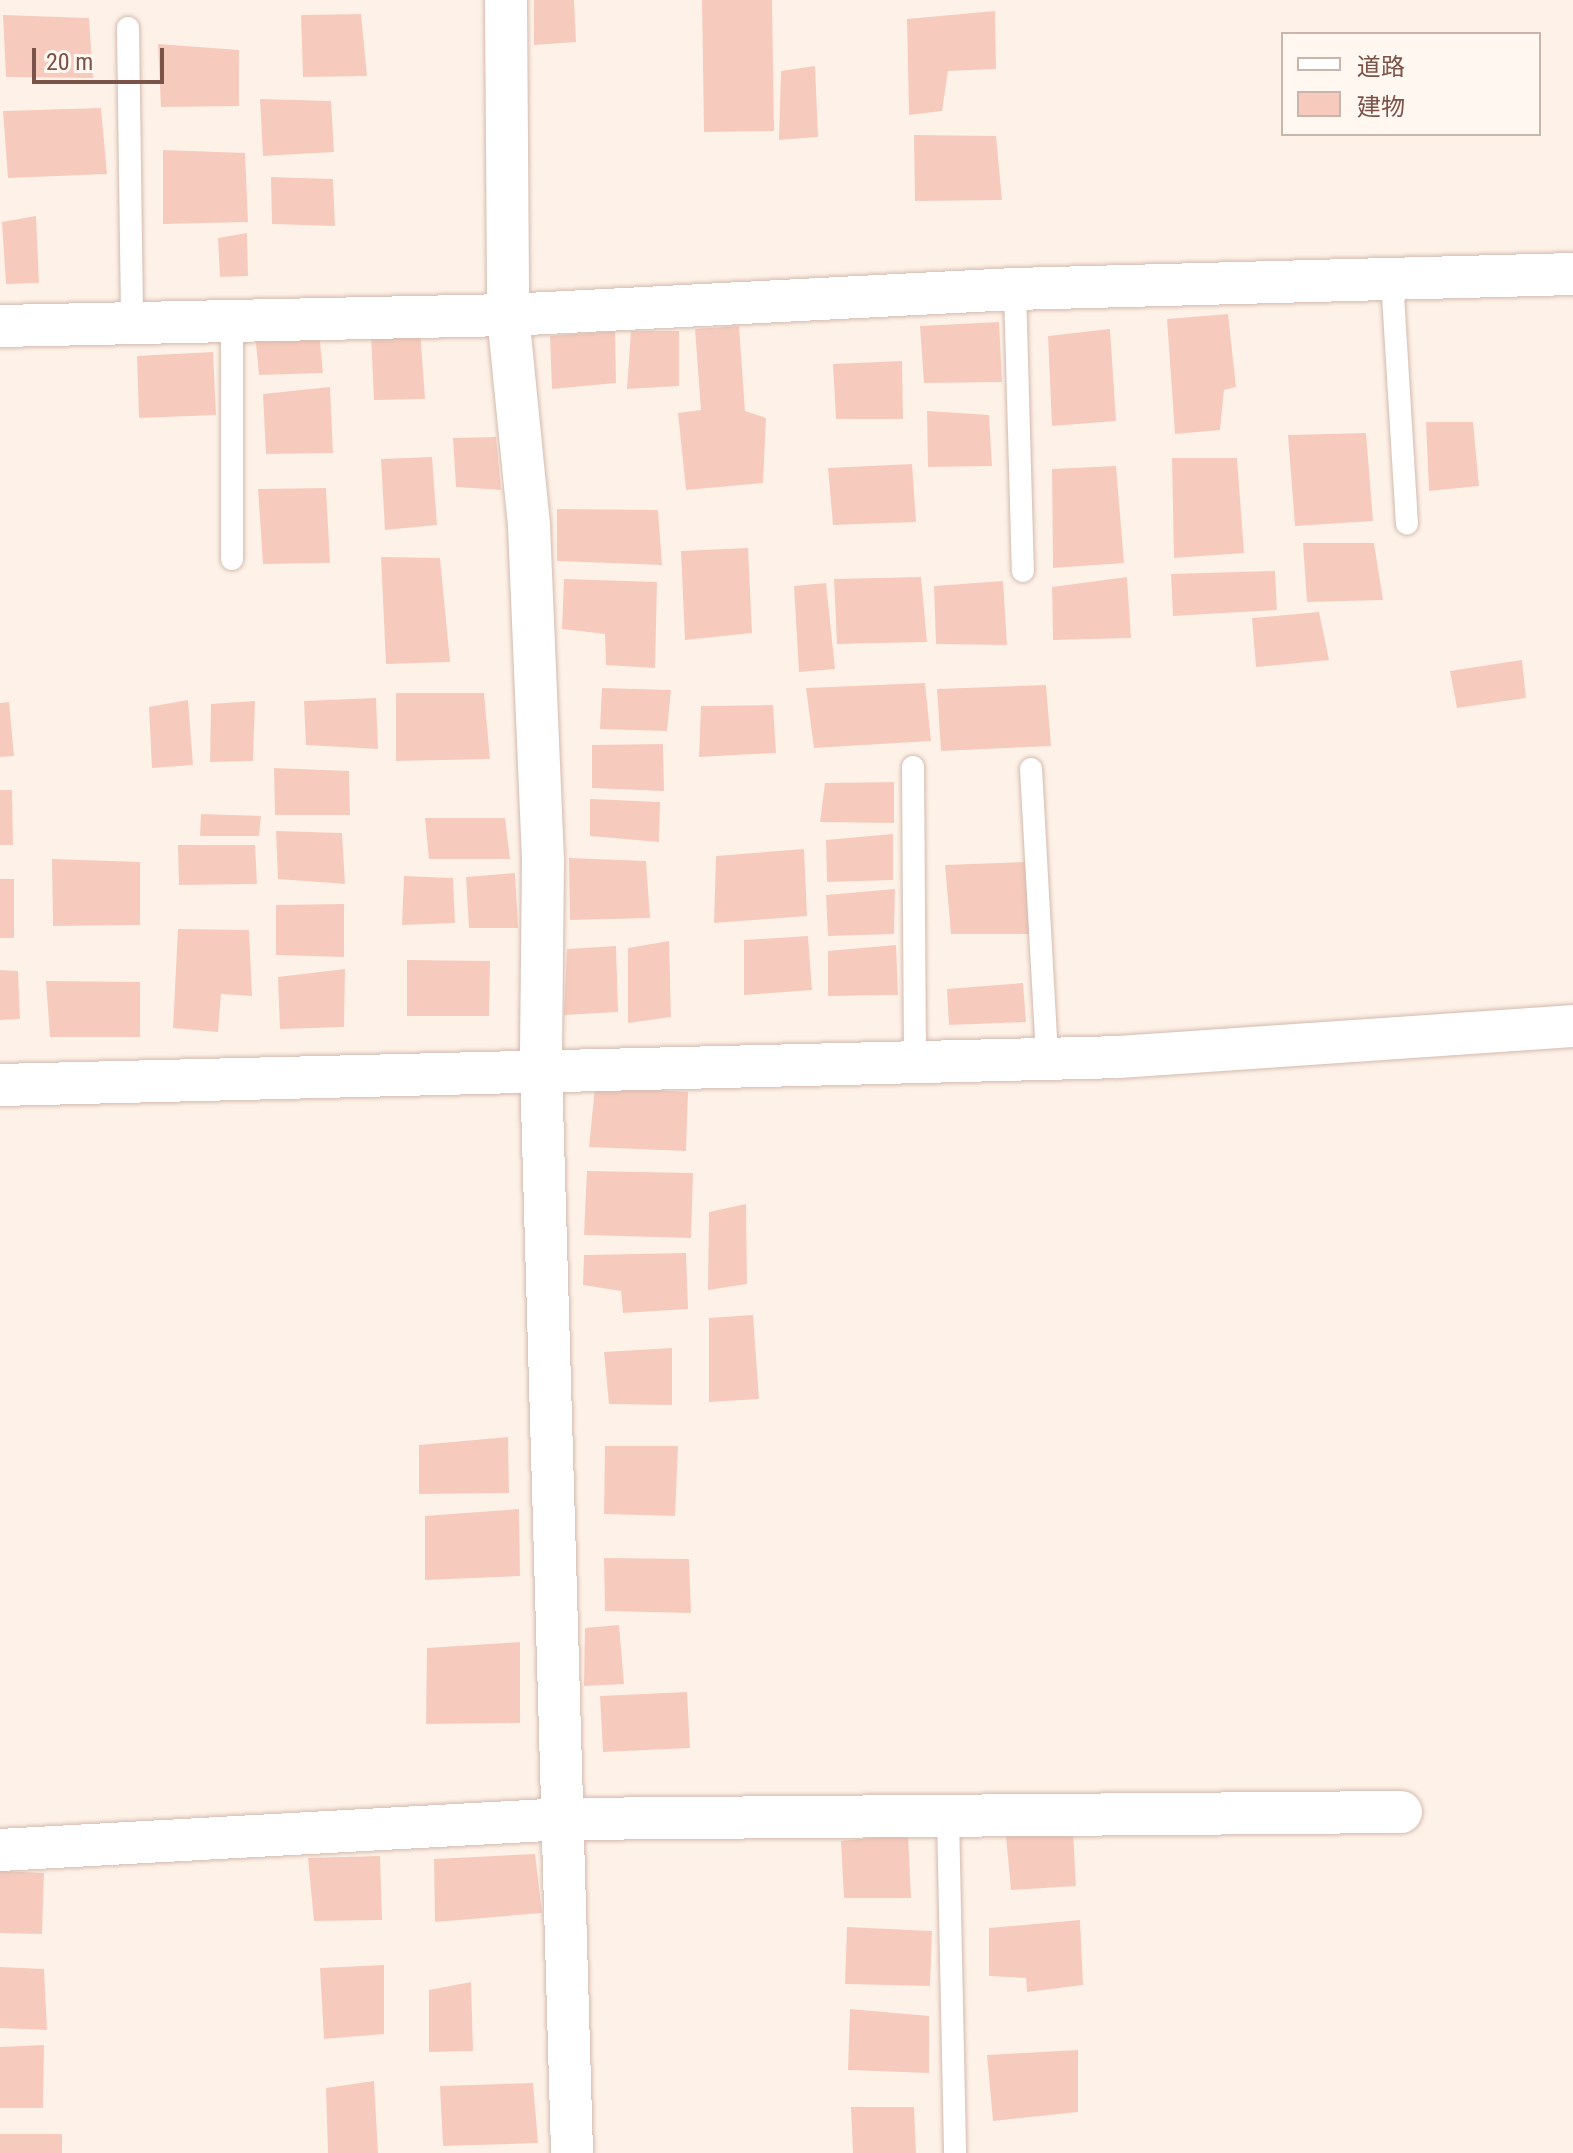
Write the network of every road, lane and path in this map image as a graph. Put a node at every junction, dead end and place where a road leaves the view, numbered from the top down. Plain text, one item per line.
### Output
1 (506, 0) edge
2 (128, 28) dead end
3 (1573, 274) edge
4 (1392, 279) junction
5 (1015, 289) junction
6 (508, 315) junction
7 (232, 321) junction
8 (132, 324) junction
9 (0, 326) edge
10 (1407, 524) dead end
11 (232, 559) dead end
12 (1023, 571) dead end
13 (913, 767) dead end
14 (1031, 769) dead end
15 (1573, 1026) edge
16 (1047, 1057) junction
17 (915, 1060) junction
18 (541, 1069) junction
19 (0, 1085) edge
20 (1401, 1812) dead end
21 (948, 1815) junction
22 (565, 1819) junction
23 (0, 1850) edge
24 (572, 2153) edge
25 (955, 2153) edge

1 - 6 street
2 - 8 lane
3 - 4 street
4 - 5 street
4 - 10 lane
5 - 6 street
5 - 12 lane
6 - 7 street
6 - 18 street
7 - 8 street
7 - 11 lane
8 - 9 street
13 - 17 lane
14 - 16 lane
15 - 16 street
16 - 17 street
17 - 18 street
18 - 19 street
18 - 22 street
20 - 21 street
21 - 22 street
21 - 25 lane
22 - 23 street
22 - 24 street

